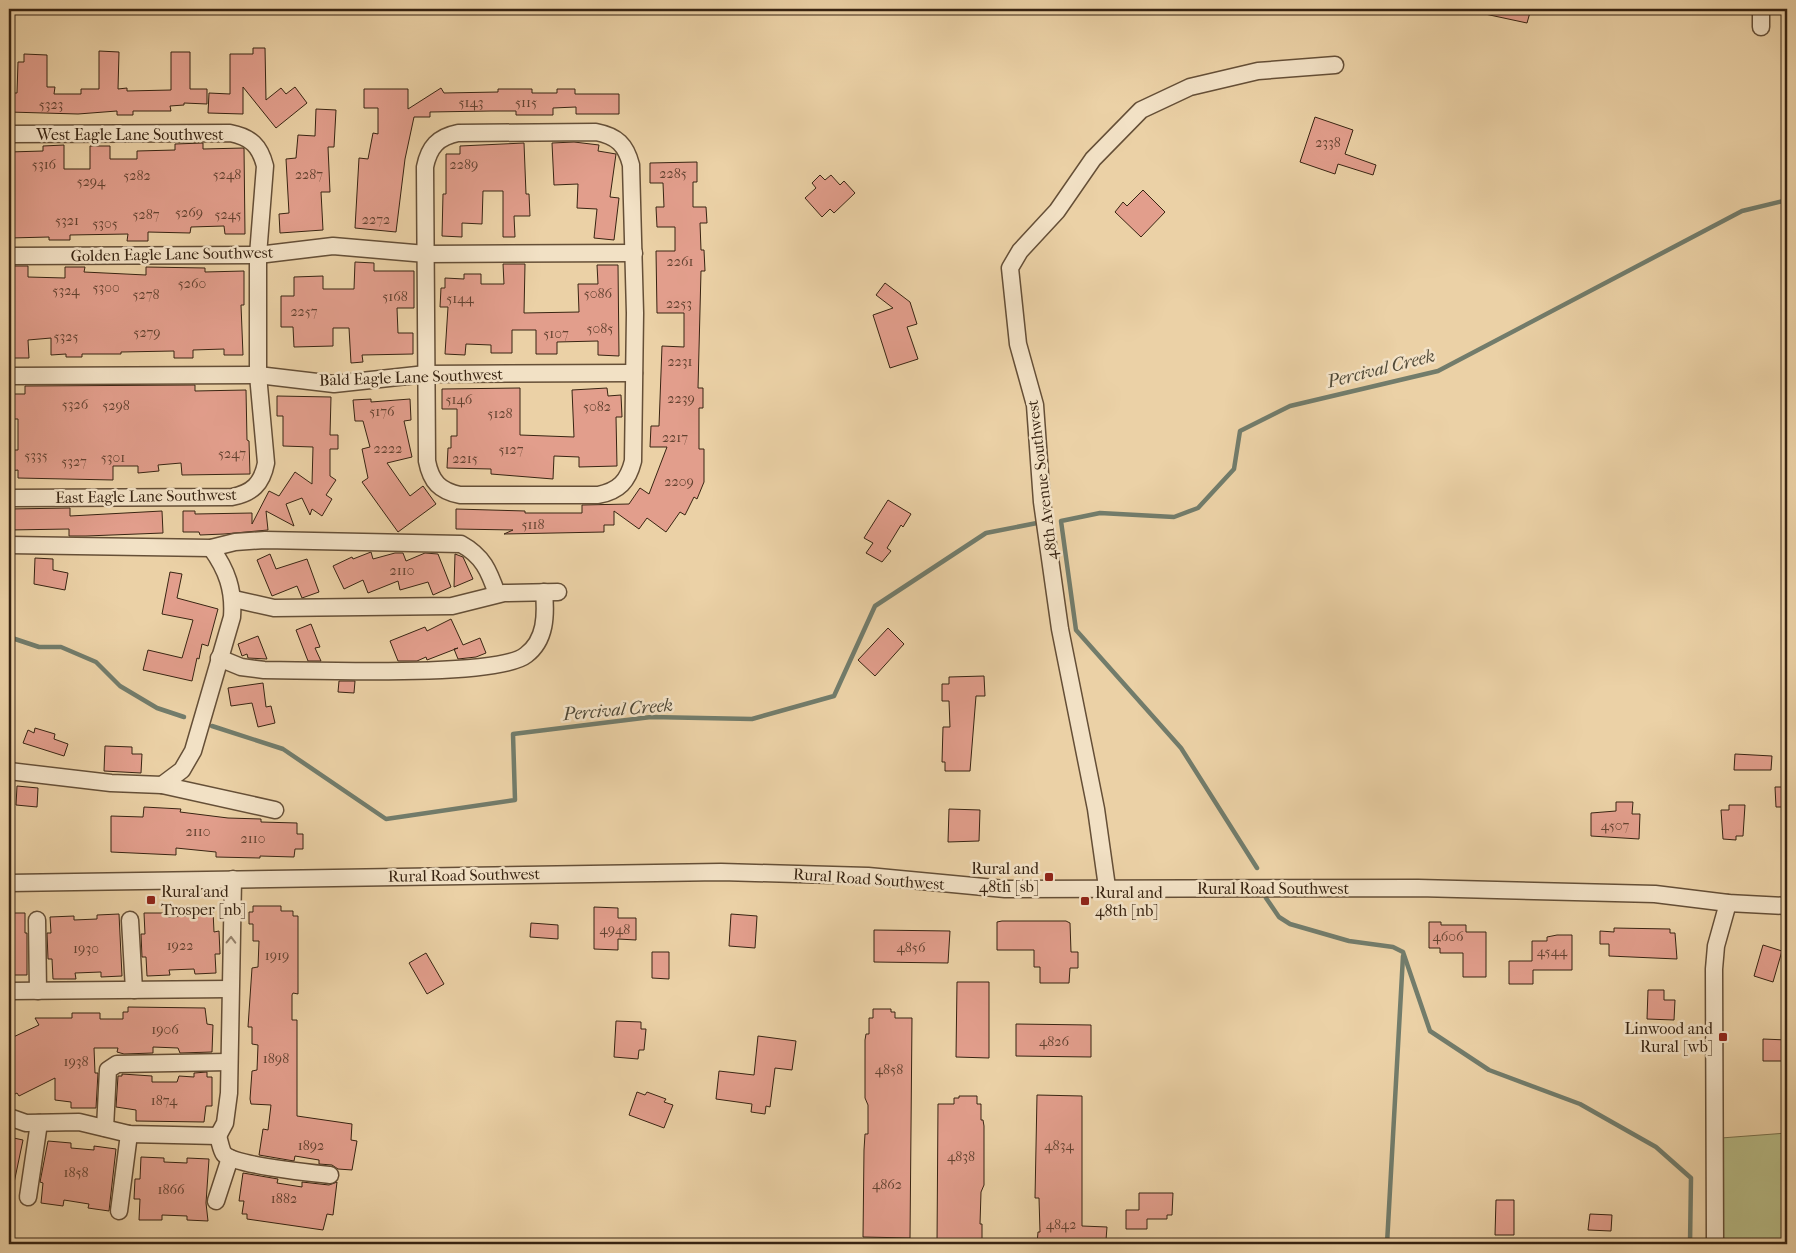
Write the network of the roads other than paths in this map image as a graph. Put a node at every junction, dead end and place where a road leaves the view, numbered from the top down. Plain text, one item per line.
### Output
1 (1761, 9) edge
2 (1761, 27) dead end
3 (1336, 65) dead end
4 (9, 134) edge
5 (634, 253) junction
6 (426, 254) junction
7 (258, 255) junction
8 (9, 256) edge
9 (634, 373) junction
10 (426, 374) junction
11 (258, 375) junction
12 (9, 376) edge
13 (9, 498) edge
14 (9, 545) edge
15 (210, 548) junction
16 (497, 594) junction
17 (234, 599) junction
18 (219, 658) junction
19 (9, 760) edge
20 (9, 770) edge
21 (162, 784) junction
22 (275, 810) dead end
23 (233, 879) junction
24 (9, 883) edge
25 (1107, 887) junction
26 (1728, 904) junction
27 (1787, 906) edge
28 (37, 920) dead end
29 (130, 920) dead end
30 (230, 989) junction
31 (134, 990) junction
32 (38, 991) junction
33 (9, 992) edge
34 (229, 1062) junction
35 (9, 1117) edge
36 (39, 1123) junction
37 (105, 1128) junction
38 (129, 1134) junction
39 (218, 1136) junction
40 (230, 1158) junction
41 (330, 1175) dead end
42 (28, 1196) dead end
43 (216, 1202) dead end
44 (120, 1211) dead end
45 (1715, 1244) edge

1 - 2 street
3 - 25 street, 48th Avenue Southwest
4 - 7 street, West Eagle Lane Southwest
5 - 6 street, Golden Eagle Lane Southwest
5 - 6 street
5 - 9 street
6 - 7 street, Golden Eagle Lane Southwest
6 - 10 street
7 - 8 street, Golden Eagle Lane Southwest
7 - 11 street, West Eagle Lane Southwest
9 - 10 street, Bald Eagle Lane Southwest
9 - 10 street
10 - 11 street, Bald Eagle Lane Southwest
11 - 12 street, Bald Eagle Lane Southwest
11 - 13 street, East Eagle Lane Southwest
14 - 15 street
15 - 16 street
15 - 17 street
16 - 17 street
16 - 18 street
17 - 18 street
18 - 21 street
19 - 20 street
20 - 21 street
21 - 22 street
23 - 24 street, Rural Road Southwest
23 - 25 street, Rural Road Southwest
30 -> 23 street
25 - 26 street, Rural Road Southwest
26 - 27 street, Rural Road Southwest
26 - 45 street
28 - 32 street
29 - 31 street
30 - 31 street
30 - 34 street
31 - 32 street
32 - 33 street
34 - 37 street
34 - 39 street
35 - 36 street
36 - 37 street
36 - 42 street
37 - 38 street
38 - 39 street
38 - 44 street
39 - 40 street
40 - 41 street
40 - 43 street

